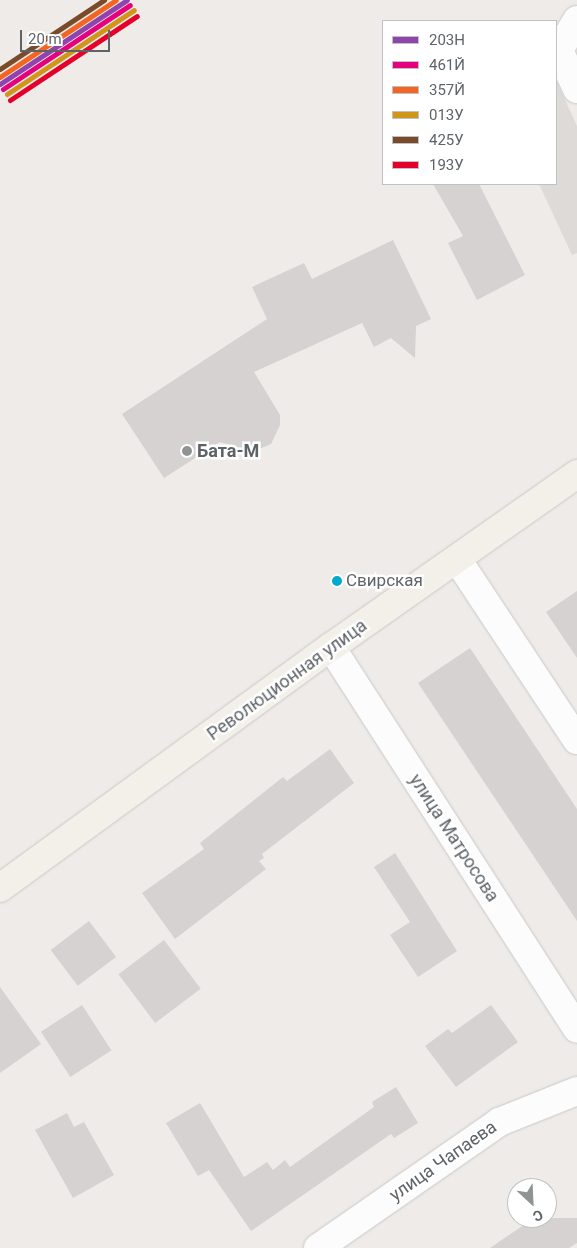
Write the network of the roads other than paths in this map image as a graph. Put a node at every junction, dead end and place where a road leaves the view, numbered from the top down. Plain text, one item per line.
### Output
1 (577, 20) edge
2 (577, 89) edge
3 (577, 474) edge
4 (457, 559) junction
5 (332, 647) junction
6 (576, 736) edge
7 (0, 888) edge
8 (577, 1029) edge
9 (577, 1091) edge
10 (318, 1248) edge

1 - 2 street
3 - 4 main road, Революционная улица
4 - 5 main road, Революционная улица
4 - 6 street
5 - 7 main road, Революционная улица
5 - 8 street, улица Матросова
9 - 10 street, улица Чапаева

